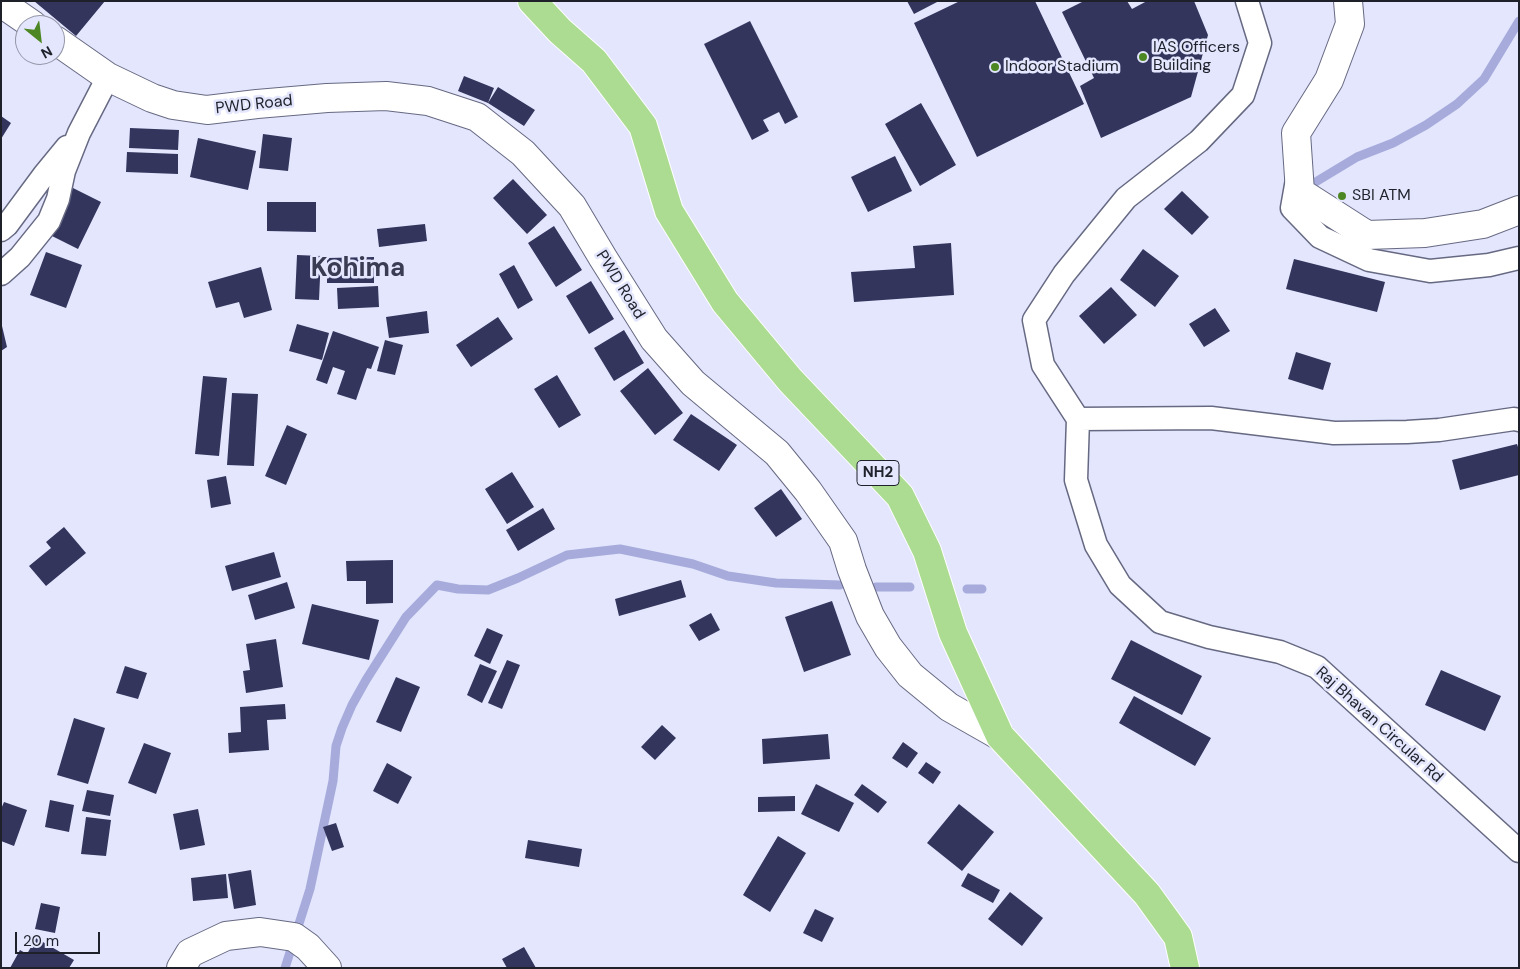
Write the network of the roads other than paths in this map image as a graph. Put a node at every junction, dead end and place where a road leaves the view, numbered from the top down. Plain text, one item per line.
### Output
1 (532, 1) edge
2 (1247, 1) edge
3 (1365, 1) edge
4 (1, 2) edge
5 (1349, 12) edge
6 (19, 15) edge
7 (65, 47) edge
8 (108, 77) junction
9 (79, 133) junction
10 (1299, 171) junction
11 (1519, 210) edge
12 (1, 230) edge
13 (1519, 258) edge
14 (1, 274) edge
15 (1078, 419) junction
16 (1519, 420) edge
17 (1000, 736) junction
18 (1519, 851) edge
19 (181, 968) edge
20 (327, 968) edge
21 (1185, 968) edge

1 - 17 highway, NH2
2 - 15 street
3 - 5 street
4 - 6 street
5 - 10 street
7 - 8 street, PWD Road
8 - 9 street
8 - 17 street, PWD Road
9 - 12 street
9 - 14 street
10 - 11 street
10 - 13 street
15 - 16 street
15 - 18 street, Raj Bhavan Circular Rd
17 - 21 highway, NH2
19 - 20 street

